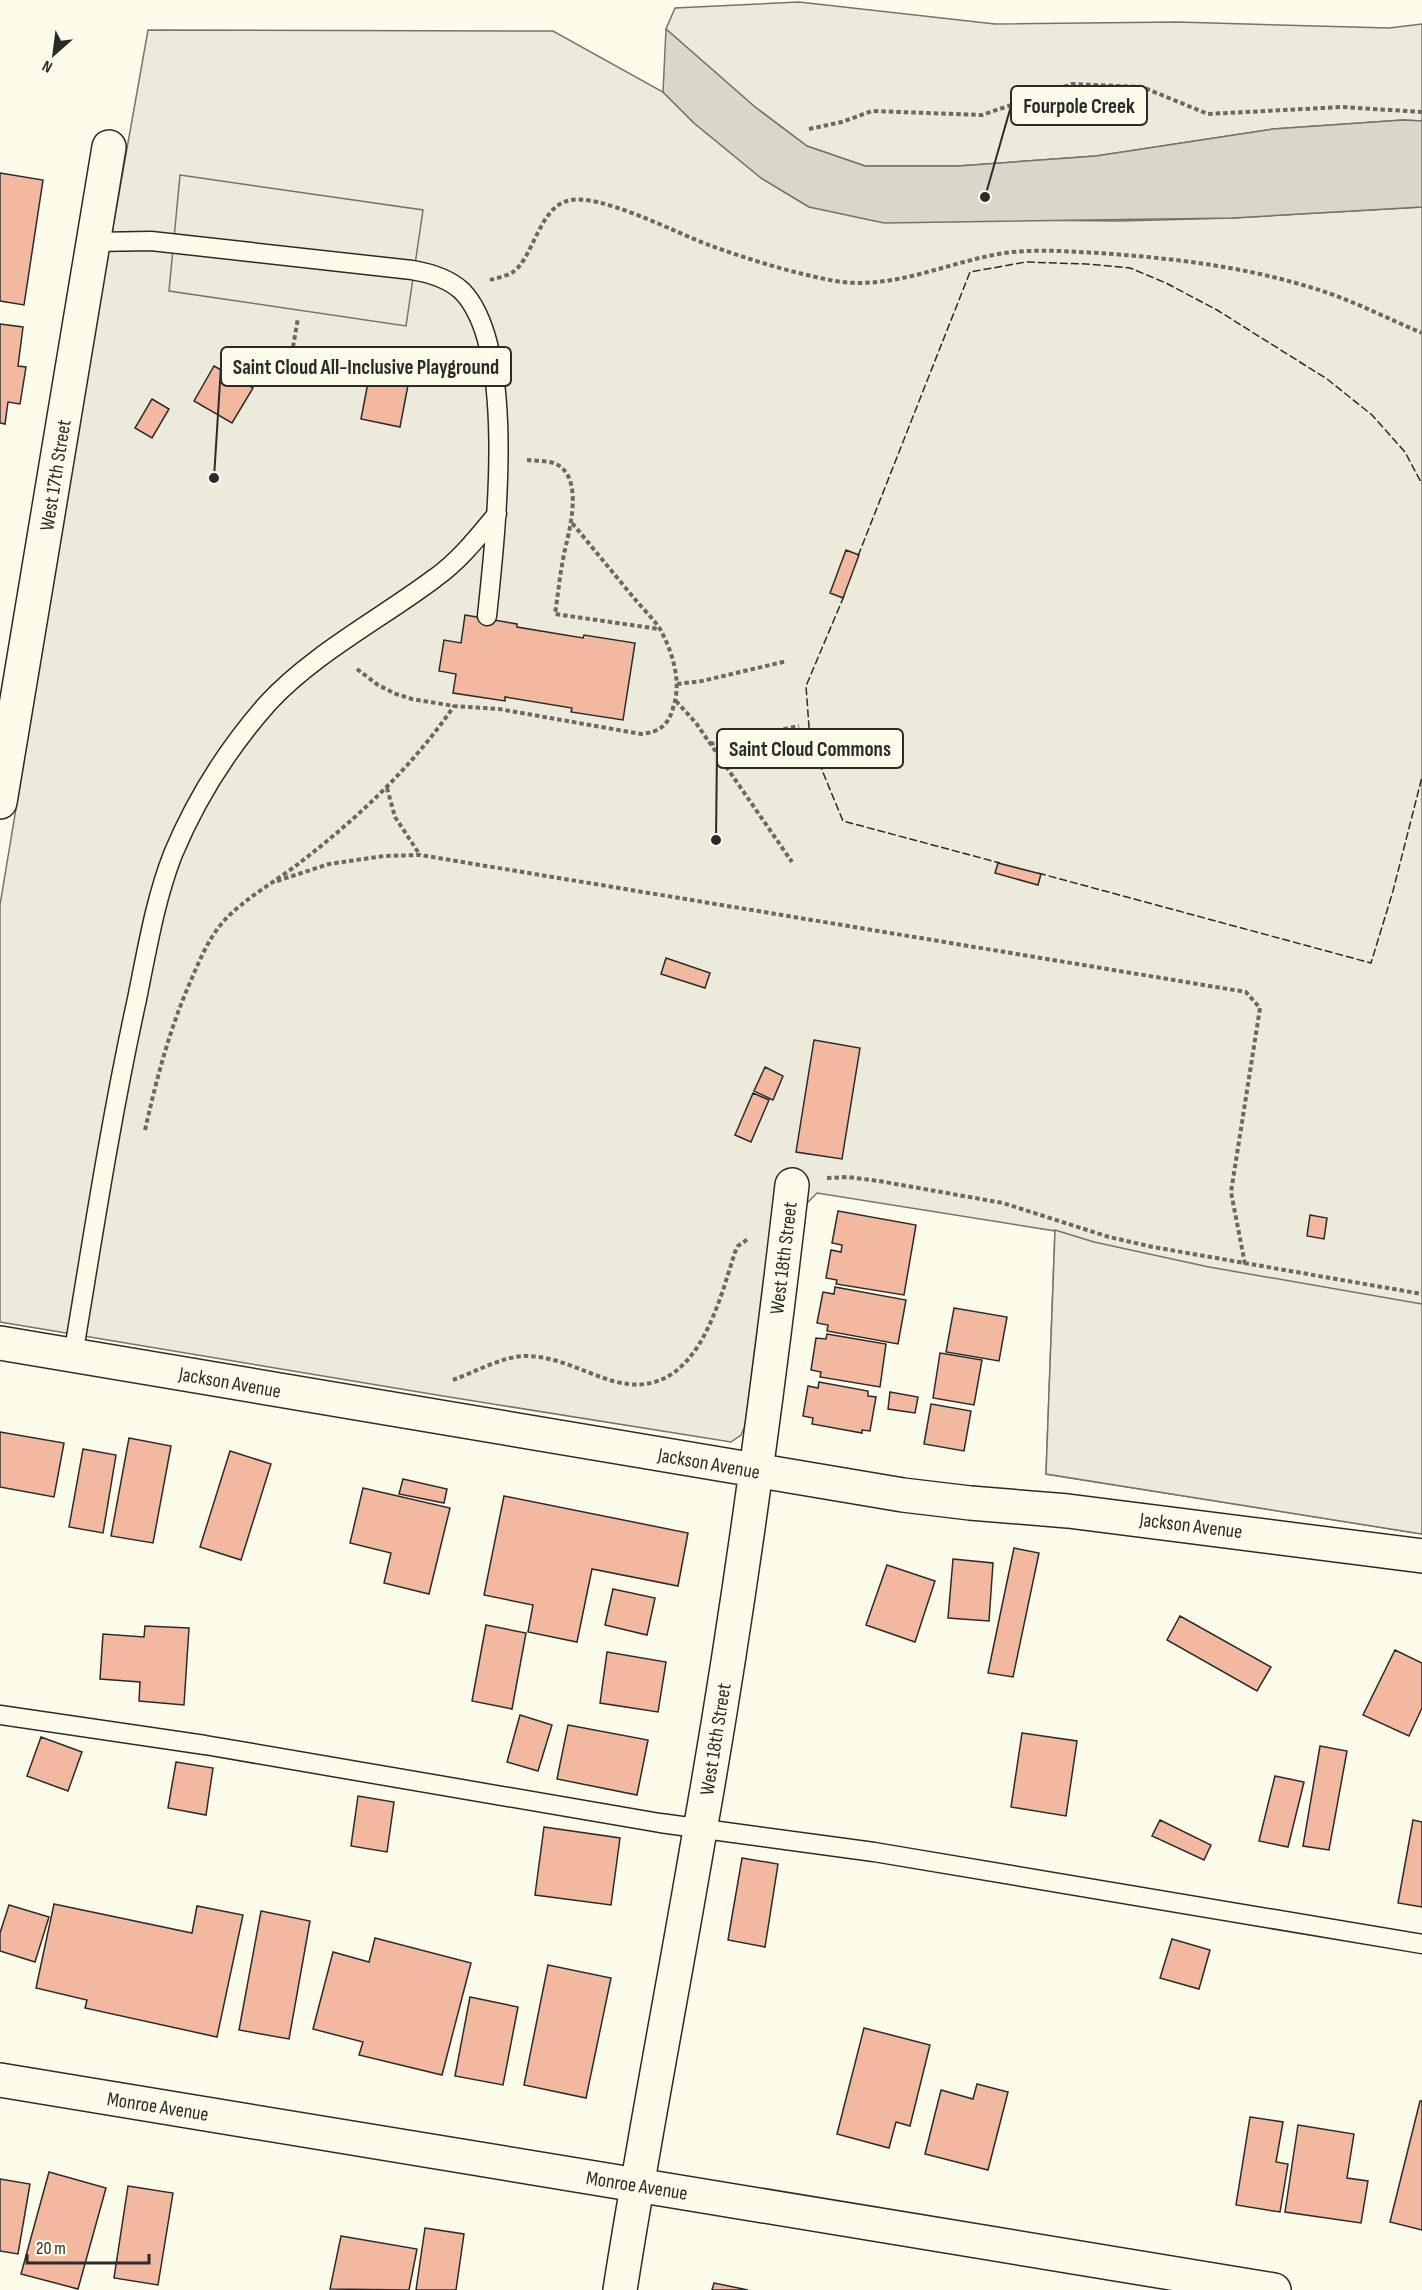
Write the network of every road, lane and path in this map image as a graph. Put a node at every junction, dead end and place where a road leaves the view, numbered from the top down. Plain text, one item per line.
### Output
1 (1422, 112) edge
2 (809, 129) dead end
3 (109, 147) dead end
4 (94, 242) junction
5 (461, 290) junction
6 (298, 318) dead end
7 (1422, 333) edge
8 (293, 347) dead end
9 (526, 460) dead end
10 (497, 514) junction
11 (572, 523) junction
12 (487, 616) dead end
13 (660, 629) junction
14 (343, 642) junction
15 (787, 661) dead end
16 (678, 684) junction
17 (676, 700) junction
18 (454, 706) junction
19 (800, 726) dead end
20 (711, 744) junction
21 (387, 788) junction
22 (0, 802) edge
23 (420, 855) junction
24 (792, 862) dead end
25 (277, 881) junction
26 (142, 1140) dead end
27 (791, 1194) junction
28 (1245, 1264) junction
29 (1422, 1294) edge
30 (0, 1343) edge
31 (73, 1356) junction
32 (445, 1381) dead end
33 (757, 1472) junction
34 (1422, 1556) edge
35 (0, 1714) edge
36 (701, 1828) junction
37 (1422, 1944) edge
38 (0, 2080) edge
39 (637, 2185) junction
40 (620, 2290) edge
41 (1274, 2290) edge

1 - 2 path
3 - 4 street, West 17th Street
4 - 5 lane
4 - 22 street, West 17th Street
5 - 7 path
5 - 10 lane
6 - 8 path
9 - 11 path
10 - 12 lane
10 - 14 lane
11 - 13 path
11 - 13 path
13 - 16 path
14 - 18 path
14 - 31 lane
15 - 16 path
16 - 17 path
17 - 18 path
17 - 20 path
18 - 21 path
19 - 20 path
20 - 24 path
21 - 23 path
21 - 25 path
23 - 25 path
23 - 28 path
25 - 26 path
27 - 28 path
27 - 32 path
27 - 33 street, West 18th Street
28 - 29 path
30 - 31 street, Jackson Avenue
31 - 33 street, Jackson Avenue
33 - 34 street, Jackson Avenue
33 - 36 street, West 18th Street
35 - 36 lane
36 - 37 lane
36 - 39 street, West 18th Street
38 - 39 street, Monroe Avenue
39 - 40 street, West 18th Street
39 - 41 street, Monroe Avenue

